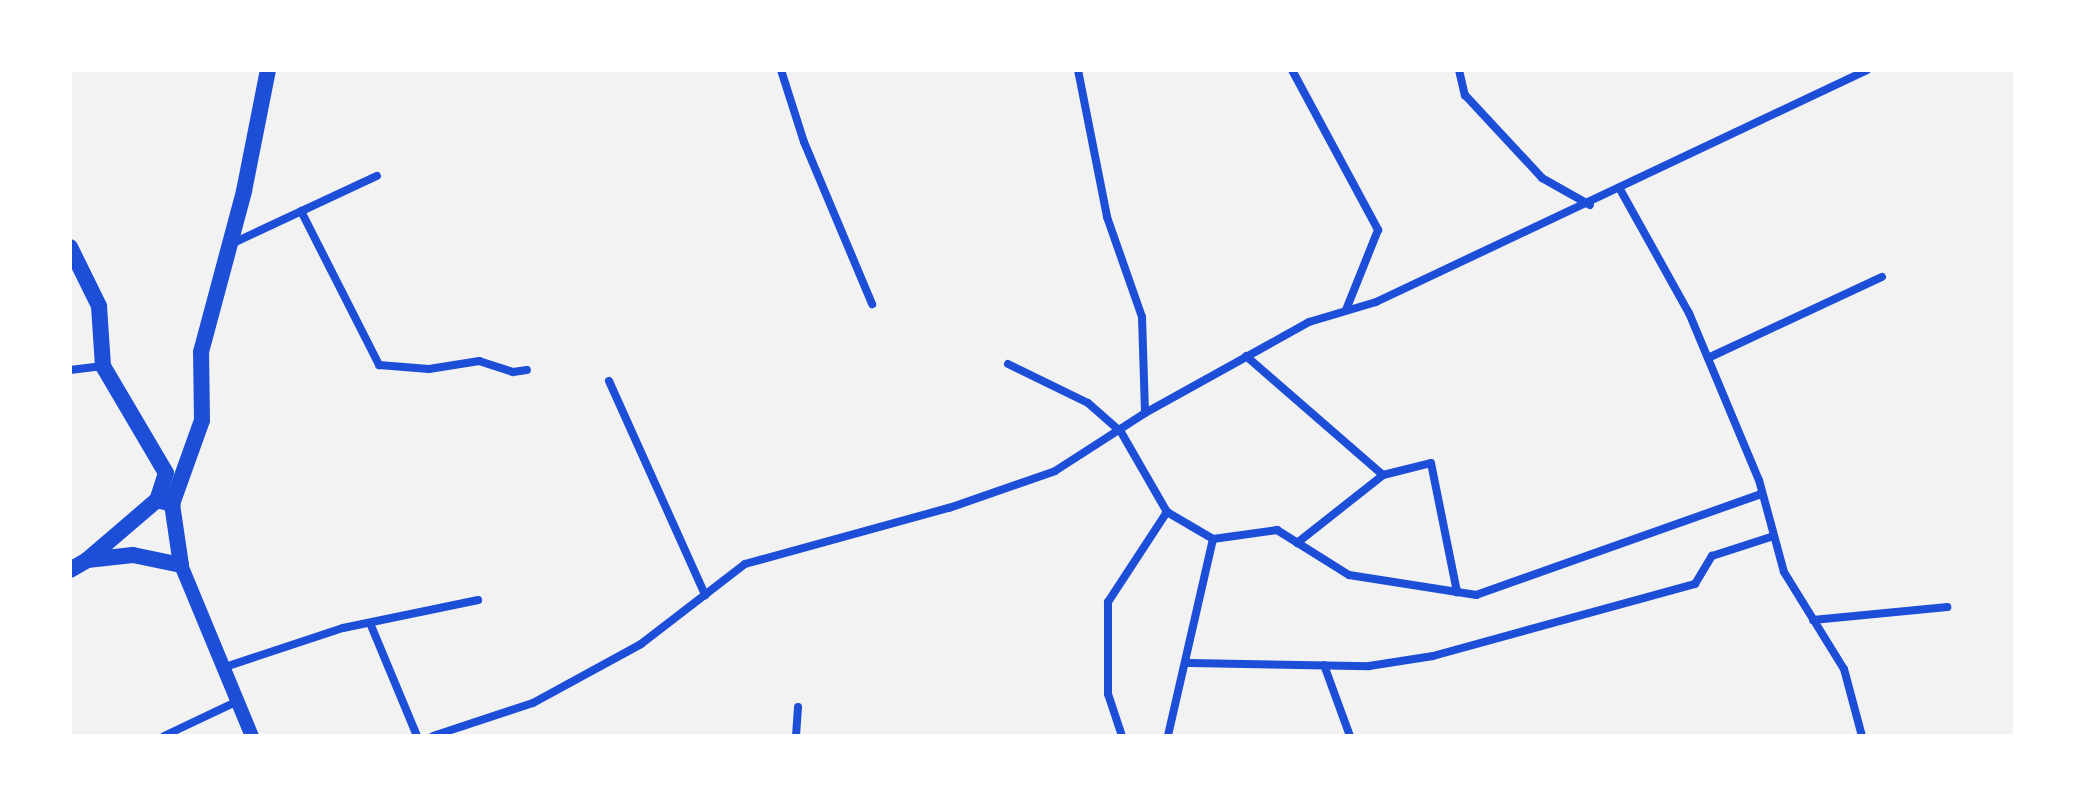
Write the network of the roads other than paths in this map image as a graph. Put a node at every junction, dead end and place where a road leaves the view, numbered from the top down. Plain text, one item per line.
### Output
1 (268, 70) edge
2 (781, 70) edge
3 (1078, 70) edge
4 (1292, 70) edge
5 (1459, 70) edge
6 (1867, 70) edge
7 (377, 176) dead end
8 (1621, 191) junction
9 (1590, 205) junction
10 (301, 211) junction
11 (230, 244) junction
12 (70, 247) edge
13 (1882, 277) dead end
14 (872, 304) dead end
15 (1346, 310) junction
16 (1246, 356) junction
17 (1708, 358) junction
18 (1008, 364) dead end
19 (103, 366) junction
20 (70, 370) edge
21 (527, 370) dead end
22 (609, 381) dead end
23 (1145, 413) junction
24 (1121, 432) junction
25 (1383, 475) junction
26 (1762, 494) junction
27 (164, 502) junction
28 (1167, 512) junction
29 (1774, 536) junction
30 (1213, 539) junction
31 (1297, 543) junction
32 (87, 560) junction
33 (181, 565) junction
34 (70, 570) edge
35 (1457, 592) junction
36 (705, 595) junction
37 (478, 600) dead end
38 (1947, 607) dead end
39 (1813, 620) junction
40 (370, 623) junction
41 (1189, 663) junction
42 (1324, 665) junction
43 (225, 667) junction
44 (238, 701) junction
45 (798, 707) dead end
46 (164, 736) edge
47 (252, 736) edge
48 (417, 736) edge
49 (433, 736) edge
50 (796, 736) edge
51 (1122, 736) edge
52 (1168, 736) edge
53 (1350, 736) edge
54 (1862, 736) edge

1 - 11 main road
2 - 14 street
3 - 23 street
4 - 15 street
5 - 9 street
6 - 8 street
7 - 10 street
8 - 9 street
8 - 17 street
9 - 15 street
10 - 11 street
10 - 21 street
11 - 27 main road
12 - 19 main road
13 - 17 street
15 - 16 street
16 - 23 street
16 - 25 street
17 - 26 street
18 - 24 street
19 - 20 street
19 - 27 main road
22 - 36 street
23 - 24 street
24 - 28 street
24 - 36 street
25 - 31 street
25 - 35 street
26 - 29 street
26 - 35 street
27 - 32 main road
27 - 33 main road
28 - 30 street
28 - 51 street
29 - 39 street
29 - 42 street
30 - 31 street
30 - 41 street
31 - 35 street
32 - 33 main road
32 - 34 main road
33 - 43 street
36 - 49 street
37 - 40 street
38 - 39 street
39 - 54 street
40 - 43 street
40 - 48 street
41 - 42 street
41 - 52 street
42 - 53 street
43 - 44 street
44 - 46 street
44 - 47 street
45 - 50 street

